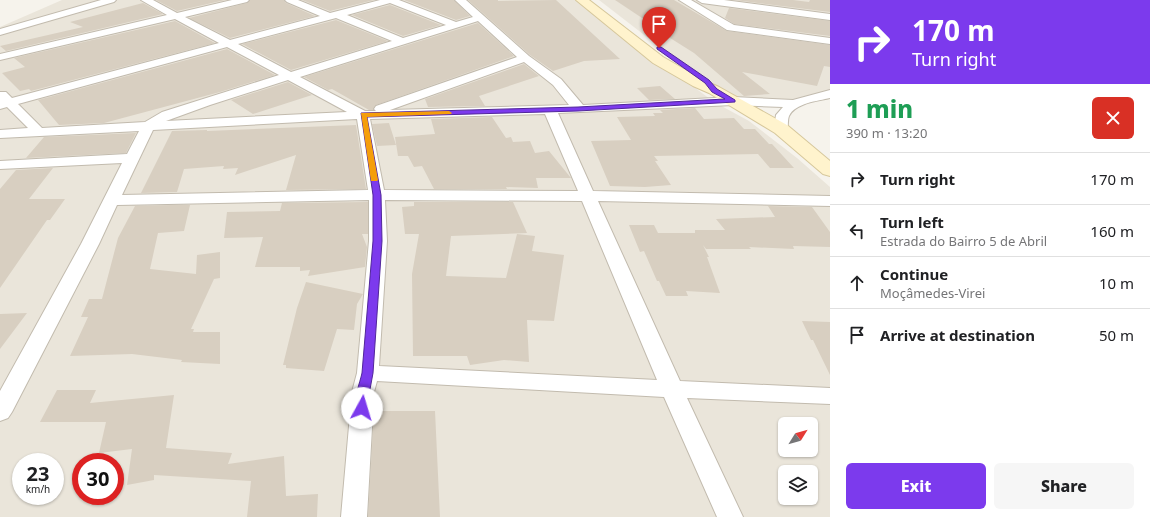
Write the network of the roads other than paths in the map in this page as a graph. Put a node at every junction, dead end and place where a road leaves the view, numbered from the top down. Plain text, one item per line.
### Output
1 (111, 0) edge
2 (146, 0) edge
3 (244, 0) edge
4 (290, 0) edge
5 (390, 0) edge
6 (460, 0) edge
7 (582, 0) edge
8 (599, 0) edge
9 (684, 0) edge
10 (702, 0) edge
11 (318, 2) dead end
12 (304, 6) junction
13 (175, 15) junction
14 (332, 15) junction
15 (830, 17) edge
16 (479, 18) junction
17 (798, 20) junction
18 (455, 25) junction
19 (0, 32) edge
20 (830, 40) edge
21 (401, 42) junction
22 (227, 43) junction
23 (0, 56) edge
24 (525, 58) junction
25 (289, 76) junction
26 (714, 90) junction
27 (830, 94) edge
28 (3, 100) edge
29 (733, 101) junction
30 (793, 104) junction
31 (578, 109) junction
32 (550, 110) junction
33 (364, 115) junction
34 (148, 126) junction
35 (781, 129) junction
36 (39, 132) junction
37 (0, 134) edge
38 (132, 158) junction
39 (0, 165) edge
40 (830, 170) edge
41 (377, 195) junction
42 (589, 196) junction
43 (112, 200) junction
44 (830, 201) edge
45 (368, 373) junction
46 (672, 390) junction
47 (830, 396) edge
48 (0, 412) edge
49 (354, 517) edge
50 (730, 517) edge

1 - 19 street
2 - 13 street
3 - 13 street
4 - 12 street
5 - 14 street
5 - 18 street
6 - 16 street
7 - 26 street
8 - 26 street
9 - 17 street
10 - 17 street
11 - 12 street
12 - 14 street
13 - 22 street
13 - 23 street
14 - 21 street
14 - 22 street
15 - 17 street
16 - 18 street
16 - 24 street
17 - 20 street
18 - 21 street
21 - 25 street
22 - 25 street
22 - 28 street
24 - 31 street
24 - 33 street
25 - 33 street
25 - 34 street
26 - 29 street
27 - 30 street
28 - 36 street
29 - 30 street
29 - 31 street
29 - 35 street
30 - 35 street
31 - 32 street
32 - 33 street
32 - 42 street
33 - 34 street
33 - 41 street
34 - 36 street
34 - 38 street
35 - 40 street
36 - 37 street
38 - 39 street
38 - 43 street
41 - 42 street
41 - 43 street
41 - 45 street
42 - 44 street
42 - 46 street
43 - 48 street
45 - 46 street
45 - 49 street
46 - 47 street
46 - 50 street

